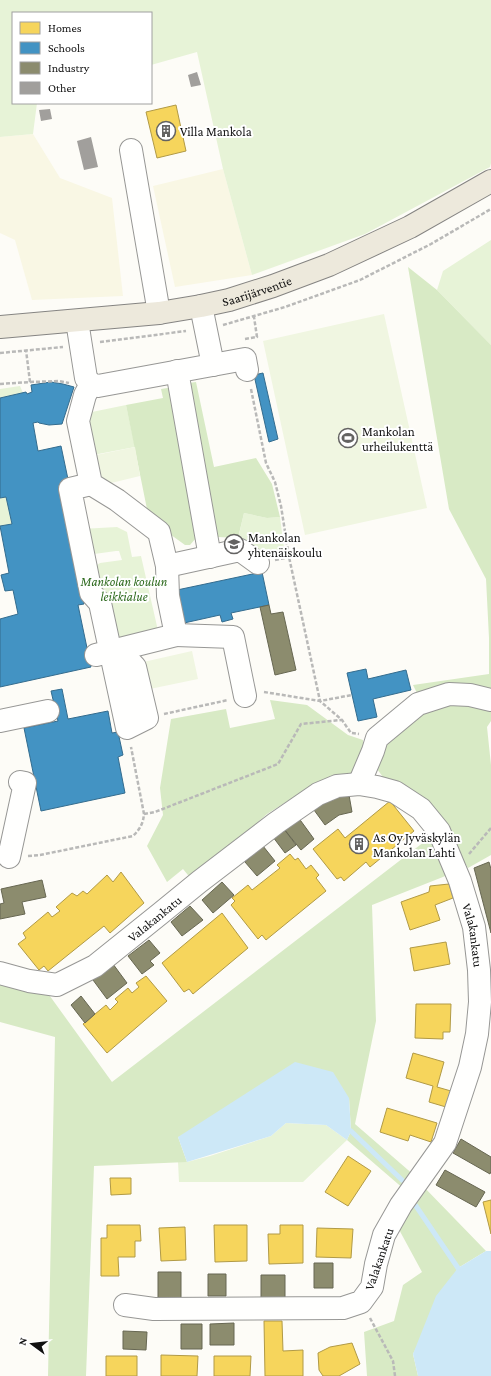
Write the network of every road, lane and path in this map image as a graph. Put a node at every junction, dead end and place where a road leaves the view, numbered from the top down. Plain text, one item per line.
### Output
1 (131, 150) dead end
2 (491, 181) edge
3 (201, 306) junction
4 (159, 313) junction
5 (254, 317) dead end
6 (77, 321) junction
7 (0, 327) edge
8 (243, 340) dead end
9 (26, 350) dead end
10 (213, 365) junction
11 (247, 370) joint
12 (177, 371) junction
13 (30, 382) junction
14 (83, 382) junction
15 (0, 384) edge
16 (92, 484) junction
17 (210, 557) junction
18 (289, 558) junction
19 (268, 561) joint
20 (167, 566) junction
21 (176, 635) junction
22 (108, 651) junction
23 (352, 695) dead end
24 (245, 696) junction
25 (491, 700) edge
26 (320, 701) junction
27 (48, 710) dead end
28 (147, 718) junction
29 (342, 720) junction
30 (0, 721) edge
31 (127, 728) junction
32 (377, 738) junction
33 (20, 782) dead end
34 (359, 784) junction
35 (144, 814) junction
36 (491, 828) edge
37 (7, 844) edge
38 (456, 870) junction
39 (0, 973) edge
40 (362, 1302) junction
41 (125, 1305) dead end
42 (396, 1376) edge

1 - 4 street
2 - 3 main road, Saarijärventie
3 - 4 main road, Saarijärventie
3 - 10 street
4 - 6 main road, Saarijärventie
5 - 8 path
6 - 7 main road, Saarijärventie
6 - 14 street
9 - 13 path
10 - 11 street
10 - 12 street
11 - 18 path
12 - 14 street
12 - 17 street
13 - 14 path
13 - 15 path
14 - 16 street
16 - 20 street
16 - 22 street
17 - 19 street
17 - 20 street
18 - 19 path
18 - 26 path
20 - 21 street
21 - 22 street
21 - 24 street
22 - 28 street
22 - 31 street
23 - 26 path
24 - 26 path
24 - 28 path
25 - 32 street
26 - 29 path
27 - 30 street
28 - 31 street
29 - 32 path
29 - 35 path
31 - 35 path
32 - 34 street
33 - 37 street
34 - 38 street, Valakankatu
34 - 39 street, Valakankatu
35 - 37 path
36 - 38 path
38 - 40 street, Valakankatu
40 - 41 street, Valakankatu
40 - 42 path

